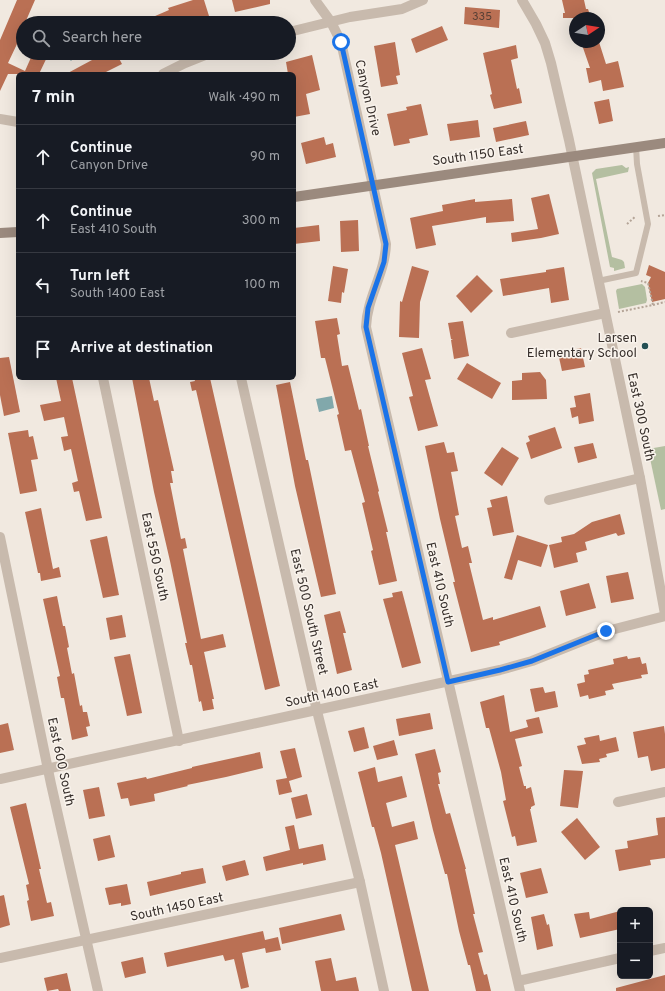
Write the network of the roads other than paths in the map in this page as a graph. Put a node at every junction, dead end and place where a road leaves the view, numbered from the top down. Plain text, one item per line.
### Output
1 (315, 0) edge
2 (423, 0) edge
3 (522, 0) edge
4 (331, 22) junction
5 (296, 30) edge
6 (192, 60) edge
7 (167, 72) edge
8 (0, 119) edge
9 (16, 122) edge
10 (665, 143) edge
11 (636, 146) junction
12 (572, 156) junction
13 (373, 185) junction
14 (296, 197) edge
15 (16, 232) edge
16 (0, 233) edge
17 (598, 281) junction
18 (605, 313) junction
19 (511, 334) dead end
20 (103, 380) edge
21 (241, 380) edge
22 (640, 478) junction
23 (549, 500) dead end
24 (0, 537) edge
25 (665, 615) edge
26 (448, 682) junction
27 (317, 711) junction
28 (179, 741) junction
29 (48, 769) junction
30 (0, 780) edge
31 (665, 792) edge
32 (618, 802) dead end
33 (360, 882) junction
34 (86, 939) junction
35 (665, 948) edge
36 (653, 950) edge
37 (0, 958) edge
38 (617, 959) edge
39 (519, 986) edge
40 (98, 991) edge
41 (384, 991) edge

1 - 4 street, Canyon Drive
2 - 4 street
3 - 12 street, East 300 South
4 - 5 street
4 - 13 street, Canyon Drive
6 - 7 street
8 - 9 street
10 - 11 street, South 1150 East
11 - 12 street, South 1150 East
11 - 17 lane
12 - 13 street, South 1150 East
12 - 17 street, East 300 South
13 - 14 street, South 1150 East
13 - 26 street, East 410 South
15 - 16 street
17 - 18 street, East 300 South
18 - 19 street
18 - 22 street, East 300 South
20 - 28 street, East 550 South
21 - 27 street, East 500 South Street
22 - 23 street
22 - 25 street, East 300 South
24 - 29 street, East 600 South
25 - 26 street, South 1400 East
26 - 27 street, South 1400 East
26 - 39 street, East 410 South
27 - 28 street, South 1400 East
27 - 33 street, East 500 South Street
28 - 29 street, South 1400 East
29 - 30 street, South 1400 East
29 - 34 street, East 600 South
31 - 32 street
33 - 34 street, South 1450 East
33 - 41 street, East 500 South Street
34 - 37 street, South 1450 East
34 - 40 street, East 600 South
35 - 36 street
38 - 39 street

